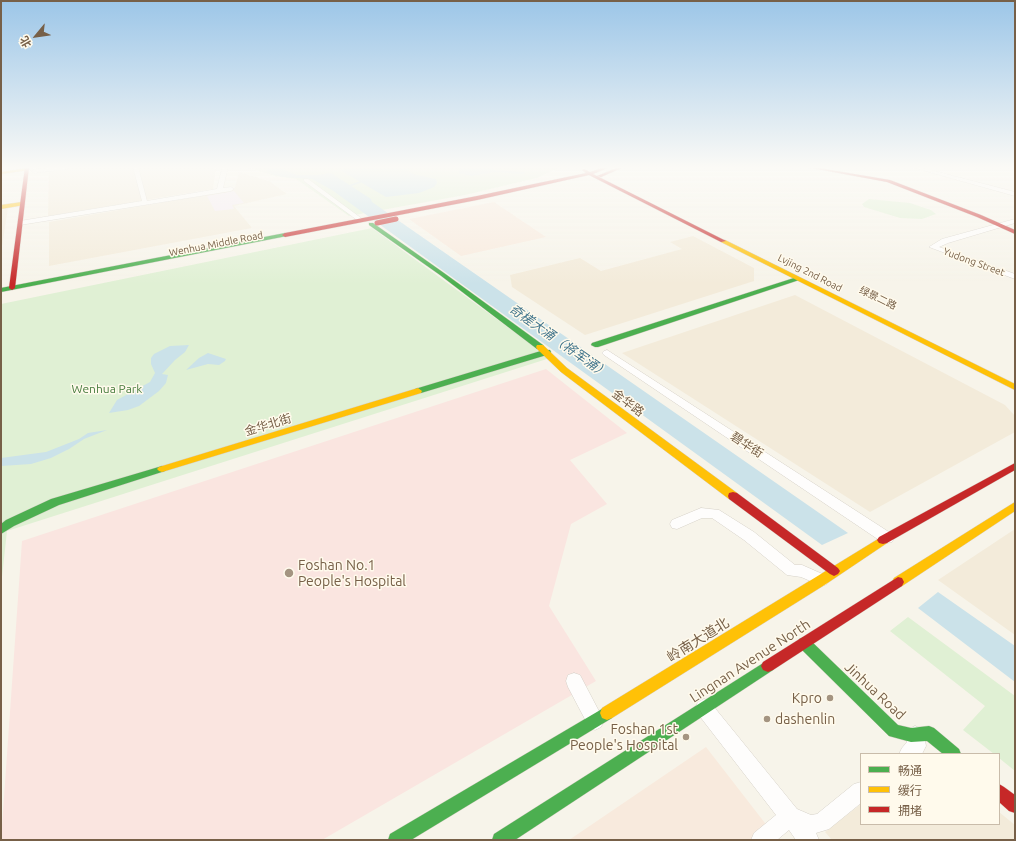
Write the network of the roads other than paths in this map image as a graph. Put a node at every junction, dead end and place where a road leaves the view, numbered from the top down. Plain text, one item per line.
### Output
1 (22, 206) edge
2 (26, 206) edge
3 (124, 206) edge
4 (342, 206) edge
5 (441, 206) edge
6 (445, 206) edge
7 (651, 206) edge
8 (659, 206) edge
9 (951, 206) edge
10 (393, 216) junction
11 (359, 219) junction
12 (372, 221) junction
13 (1015, 221) edge
14 (24, 223) junction
15 (1001, 226) junction
16 (1015, 232) edge
17 (25, 262) dead end
18 (1015, 277) edge
19 (797, 279) junction
20 (12, 288) junction
21 (1, 290) edge
22 (1, 299) edge
23 (594, 345) dead end
24 (547, 352) junction
25 (606, 353) dead end
26 (1015, 377) edge
27 (1015, 387) edge
28 (1015, 466) edge
29 (1015, 506) edge
30 (677, 524) dead end
31 (1, 530) edge
32 (887, 538) junction
33 (834, 572) junction
34 (822, 580) junction
35 (804, 643) junction
36 (574, 681) dead end
37 (704, 708) junction
38 (594, 721) junction
39 (915, 735) junction
40 (909, 753) edge
41 (953, 753) edge
42 (860, 792) edge
43 (1000, 793) edge
44 (1015, 805) edge
45 (790, 816) junction
46 (396, 840) edge
47 (500, 840) edge
48 (761, 840) edge
49 (809, 840) edge

1 - 14 main road
2 - 14 main road
3 - 14 street
4 - 11 street
5 - 10 main road, Wenhua Middle Road
6 - 10 main road, Wenhua Middle Road
7 - 19 main road, Lvjing 2nd Road
8 - 26 main road, 绿景二路
9 - 15 main road
10 - 12 main road, Wenhua Middle Road, bridge
11 - 12 main road, Wenhua Middle Road
11 - 20 main road, Wenhua Middle Road
12 - 22 main road, Wenhua Middle Road
12 - 24 main road, 金华路
13 - 15 street
14 - 17 main road
14 - 20 main road
15 - 16 main road
15 - 18 street, Yudong Street
19 - 23 main road
19 - 27 main road, Lvjing 2nd Road
20 - 21 main road, Wenhua Middle Road
24 - 31 main road, 金华北街
24 - 33 main road, 金华路
25 - 32 street, 碧华街
28 - 32 main road, 岭南大道北
29 - 35 main road, Lingnan Avenue North
30 - 34 street
32 - 33 main road, 岭南大道北
33 - 34 main road, 岭南大道北
34 - 38 main road, 岭南大道北
35 - 37 main road, Lingnan Avenue North
35 - 39 main road, Jinhua Road
36 - 38 street
37 - 45 street
37 - 47 main road, Lingnan Avenue North
38 - 46 main road, 岭南大道北
39 - 40 street
39 - 41 main road, Jinhua Road
42 - 45 street
43 - 44 main road
45 - 48 street
45 - 49 street

